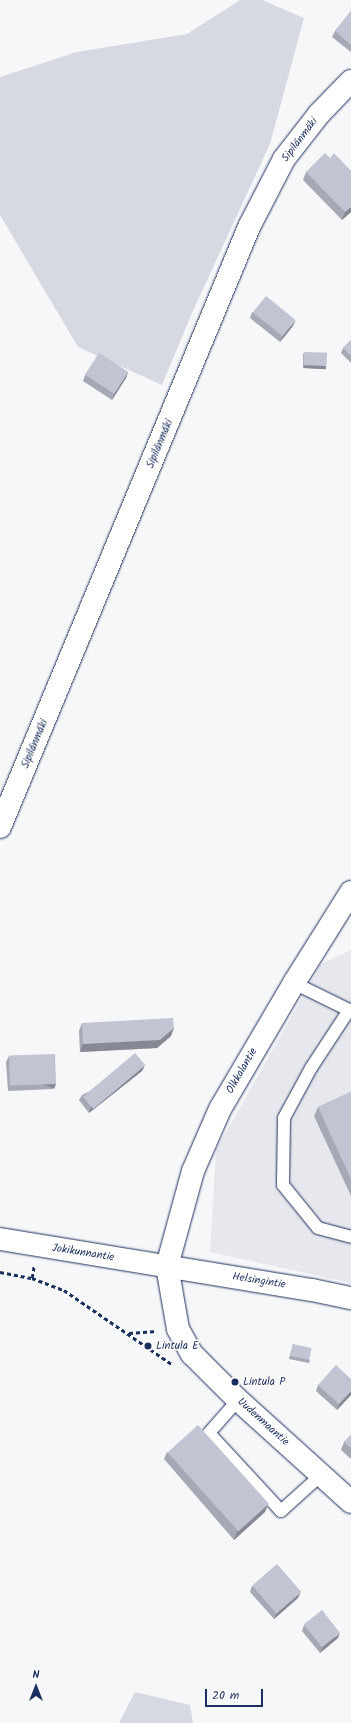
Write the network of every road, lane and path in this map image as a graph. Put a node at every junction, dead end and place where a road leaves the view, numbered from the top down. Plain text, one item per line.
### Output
1 (351, 81) edge
2 (0, 827) edge
3 (351, 892) edge
4 (294, 983) junction
5 (350, 1011) edge
6 (351, 1237) edge
7 (0, 1239) edge
8 (167, 1266) junction
9 (0, 1272) edge
10 (32, 1278) dead end
11 (351, 1298) edge
12 (178, 1329) junction
13 (128, 1333) dead end
14 (238, 1400) junction
15 (321, 1475) junction
16 (351, 1502) edge

1 - 2 street, Sipilänmäki
3 - 4 street, Olkkalantie
4 - 5 lane
4 - 8 street, Olkkalantie
5 - 6 lane
7 - 8 street, Jokikunnantie
8 - 11 street, Helsingintie
8 - 12 street, Uudenmaantie
9 - 10 path
12 - 13 path
12 - 14 street, Uudenmaantie
14 - 15 street, Uudenmaantie
14 - 15 lane
15 - 16 street, Uudenmaantie

